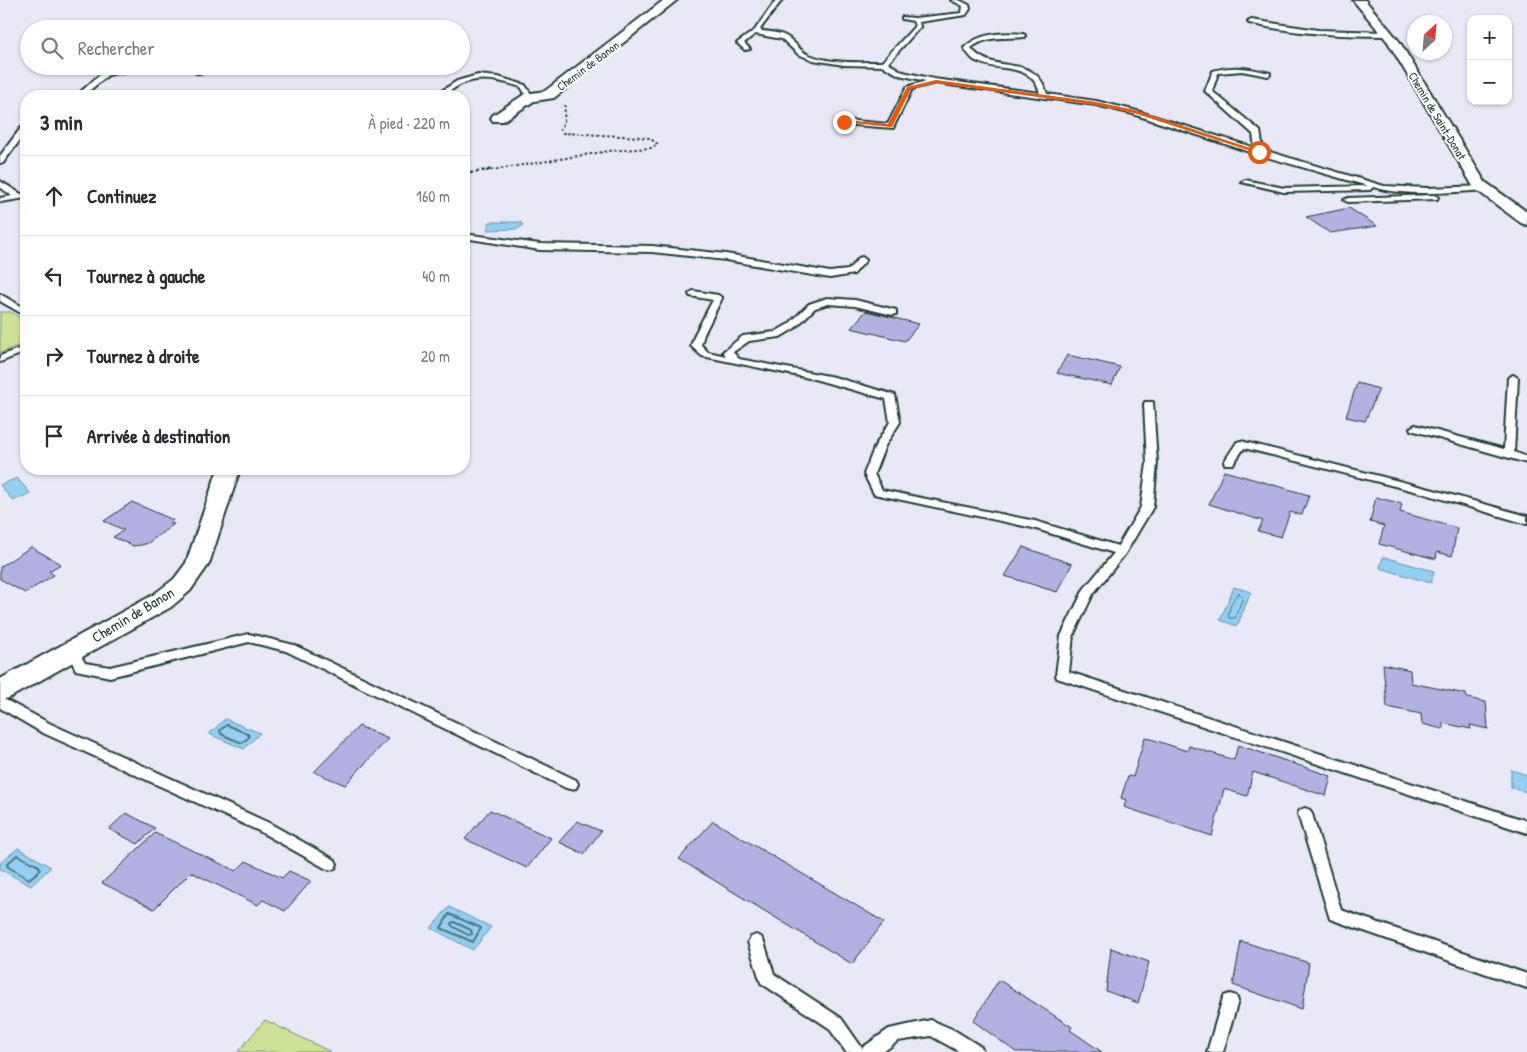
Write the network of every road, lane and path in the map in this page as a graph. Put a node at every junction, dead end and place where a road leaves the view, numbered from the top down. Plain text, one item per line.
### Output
1 (671, 0) edge
2 (779, 0) edge
3 (954, 0) edge
4 (1359, 0) edge
5 (904, 18) dead end
6 (915, 20) junction
7 (1251, 22) dead end
8 (761, 33) junction
9 (1386, 34) junction
10 (1024, 36) dead end
11 (746, 49) dead end
12 (884, 64) junction
13 (1268, 74) dead end
14 (102, 75) edge
15 (936, 81) junction
16 (85, 90) edge
17 (446, 90) edge
18 (553, 92) junction
19 (1044, 96) junction
20 (530, 97) junction
21 (498, 118) dead end
22 (844, 122) dead end
23 (20, 134) edge
24 (20, 140) edge
25 (14, 142) junction
26 (1259, 152) junction
27 (0, 161) edge
28 (470, 173) edge
29 (1245, 182) dead end
30 (0, 183) edge
31 (1384, 188) junction
32 (1487, 188) junction
33 (20, 196) edge
34 (20, 197) edge
35 (0, 200) edge
36 (1348, 200) dead end
37 (1527, 220) edge
38 (470, 237) edge
39 (862, 260) dead end
40 (693, 294) dead end
41 (0, 297) edge
42 (20, 309) edge
43 (893, 312) dead end
44 (20, 351) edge
45 (0, 359) edge
46 (736, 361) junction
47 (1514, 378) dead end
48 (1149, 404) dead end
49 (1414, 428) dead end
50 (1509, 454) junction
51 (1527, 460) edge
52 (1229, 462) dead end
53 (228, 475) edge
54 (1527, 520) edge
55 (1121, 550) junction
56 (72, 650) junction
57 (0, 692) edge
58 (0, 702) edge
59 (571, 784) dead end
60 (1305, 814) dead end
61 (1527, 828) edge
62 (330, 864) dead end
63 (756, 942) dead end
64 (1527, 980) edge
65 (1230, 1001) dead end
66 (856, 1052) edge
67 (869, 1052) edge
68 (975, 1052) edge
69 (1215, 1052) edge

1 - 18 street, Chemin de Banon
2 - 8 lane
3 - 6 lane
4 - 9 street, Chemin de Saint-Donat
5 - 6 lane
6 - 12 lane
7 - 9 lane
8 - 11 lane
8 - 12 lane
9 - 32 street, Chemin de Saint-Donat
10 - 19 lane
12 - 15 lane
13 - 26 lane
14 - 16 lane
15 - 19 lane
15 - 22 lane
17 - 20 lane
18 - 20 street, Chemin de Banon
18 - 28 path
19 - 26 lane
20 - 21 street, Chemin de Banon
23 - 25 lane
24 - 25 lane
25 - 27 lane
26 - 31 lane
29 - 31 lane
30 - 33 lane
31 - 32 lane
32 - 36 lane
32 - 37 street, Chemin de Saint-Donat
34 - 35 lane
38 - 39 lane
40 - 46 lane
41 - 42 lane
43 - 46 lane
44 - 45 lane
46 - 55 lane
47 - 50 lane
48 - 55 lane
49 - 50 lane
50 - 51 lane
52 - 54 lane
53 - 56 street, Chemin de Banon
55 - 61 lane
56 - 57 street, Chemin de Banon
56 - 59 lane
58 - 62 lane
60 - 64 lane
63 - 66 lane
65 - 69 lane
67 - 68 lane

